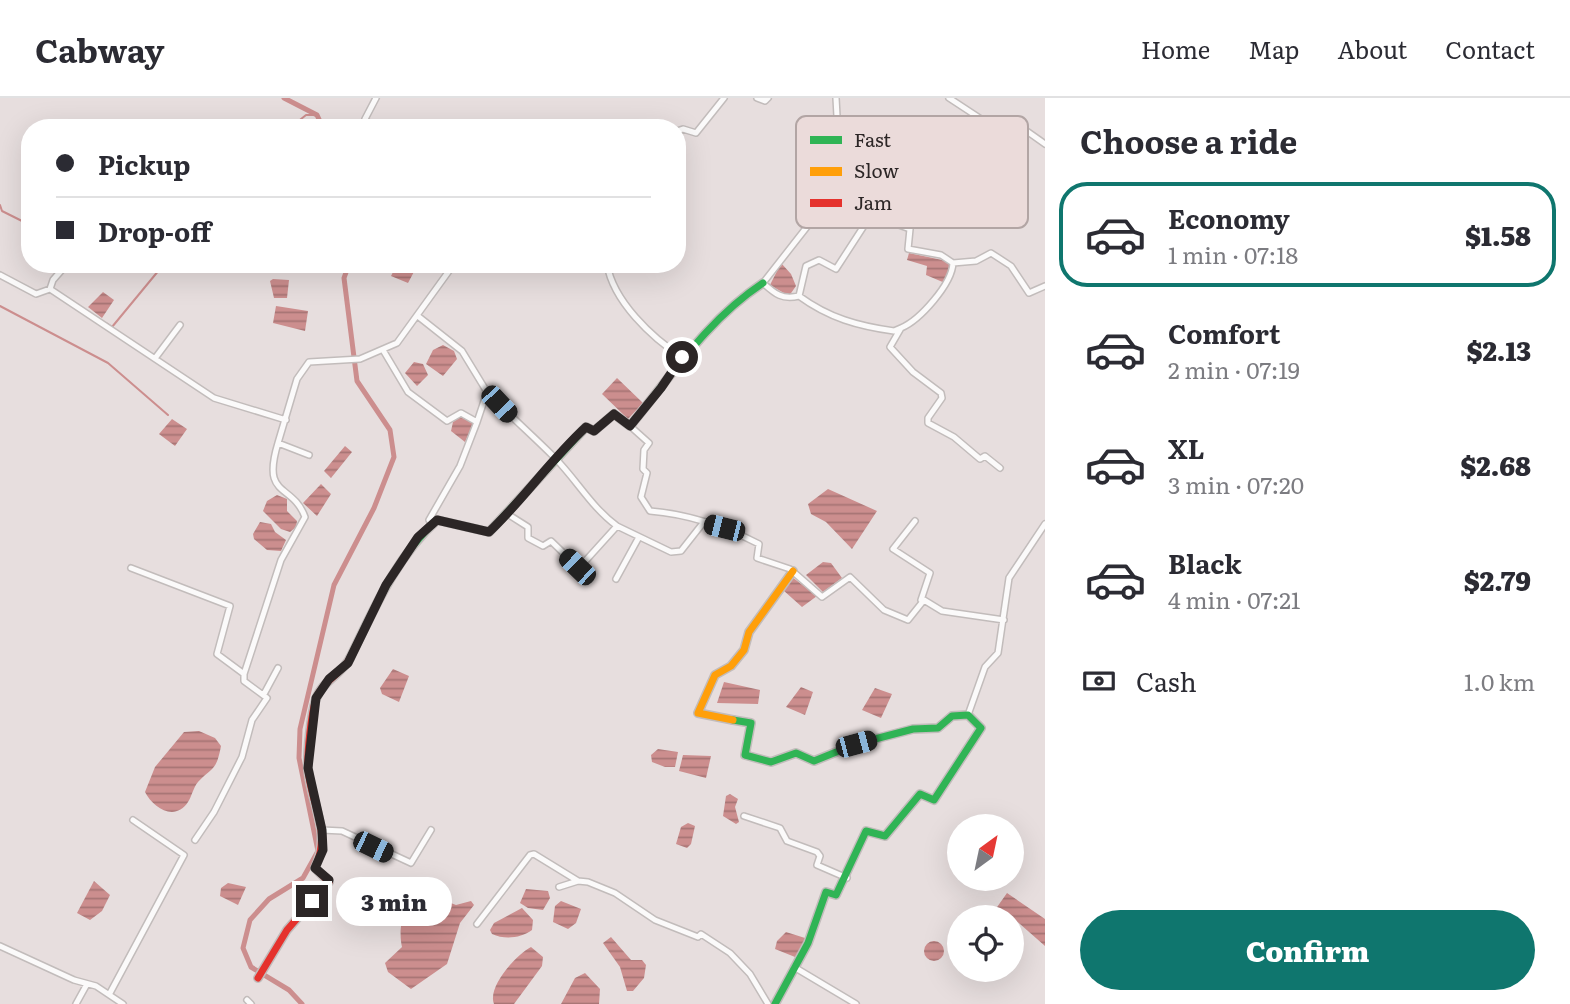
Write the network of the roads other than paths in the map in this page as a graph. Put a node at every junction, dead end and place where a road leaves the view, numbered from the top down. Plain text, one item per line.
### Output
1 (376, 98) edge
2 (724, 98) edge
3 (757, 98) edge
4 (768, 98) edge
5 (836, 98) edge
6 (949, 98) edge
7 (837, 116) edge
8 (976, 116) edge
9 (365, 119) edge
10 (686, 130) edge
11 (1028, 131) edge
12 (1045, 144) edge
13 (806, 228) edge
14 (861, 228) edge
15 (907, 228) edge
16 (910, 229) joint
17 (953, 263) junction
18 (59, 273) edge
19 (448, 273) edge
20 (610, 273) edge
21 (0, 275) edge
22 (763, 283) junction
23 (1045, 286) edge
24 (50, 289) junction
25 (799, 296) junction
26 (419, 317) junction
27 (180, 325) dead end
28 (901, 328) junction
29 (383, 350) junction
30 (156, 357) junction
31 (682, 357) junction
32 (487, 392) junction
33 (286, 420) junction
34 (477, 422) junction
35 (630, 426) junction
36 (278, 443) junction
37 (309, 455) dead end
38 (554, 457) junction
39 (1000, 468) dead end
40 (509, 514) junction
41 (915, 521) dead end
42 (703, 523) junction
43 (1045, 524) edge
44 (433, 525) junction
45 (617, 526) junction
46 (639, 537) junction
47 (131, 568) dead end
48 (793, 572) junction
49 (616, 579) dead end
50 (921, 600) junction
51 (1004, 620) junction
52 (278, 668) dead end
53 (244, 674) junction
54 (264, 694) junction
55 (968, 715) junction
56 (744, 816) dead end
57 (133, 820) dead end
58 (322, 830) junction
59 (431, 830) dead end
60 (195, 841) dead end
61 (847, 878) junction
62 (578, 881) junction
63 (559, 887) dead end
64 (477, 924) dead end
65 (0, 946) edge
66 (794, 967) junction
67 (259, 977) dead end
68 (87, 984) junction
69 (110, 993) junction
70 (76, 1004) edge
71 (123, 1004) edge
72 (768, 1004) edge
73 (775, 1004) edge
74 (856, 1004) edge

1 - 9 street
2 - 10 street
3 - 4 street
5 - 7 street
6 - 8 street
11 - 12 street
13 - 22 street
14 - 25 street
15 - 16 street
16 - 17 street
17 - 23 street
17 - 28 street
18 - 24 street
19 - 26 street
20 - 31 street
21 - 24 street
22 - 25 street
22 - 31 street
24 - 30 street
25 - 28 street
26 - 29 street
26 - 32 street
27 - 30 street
28 - 39 street
29 - 33 street
29 - 34 street
30 - 33 street
31 - 35 street
32 - 34 street
32 - 38 street
33 - 36 street
34 - 44 street
35 - 38 street
35 - 42 street
36 - 37 street
36 - 53 street
38 - 40 street
38 - 45 street
40 - 44 street
40 - 45 street
41 - 50 street
42 - 46 street
42 - 48 street
43 - 51 street
44 - 58 street
45 - 46 street
46 - 49 street
47 - 53 street
48 - 50 street
48 - 55 street
50 - 51 street
51 - 55 street
52 - 54 street
53 - 54 street
54 - 60 street
55 - 61 street
56 - 61 street
57 - 69 street
58 - 59 street
58 - 67 street
61 - 66 street
62 - 63 street
62 - 64 street
62 - 72 street
65 - 68 street
66 - 73 street
66 - 74 street
68 - 69 street
68 - 70 street
69 - 71 street

